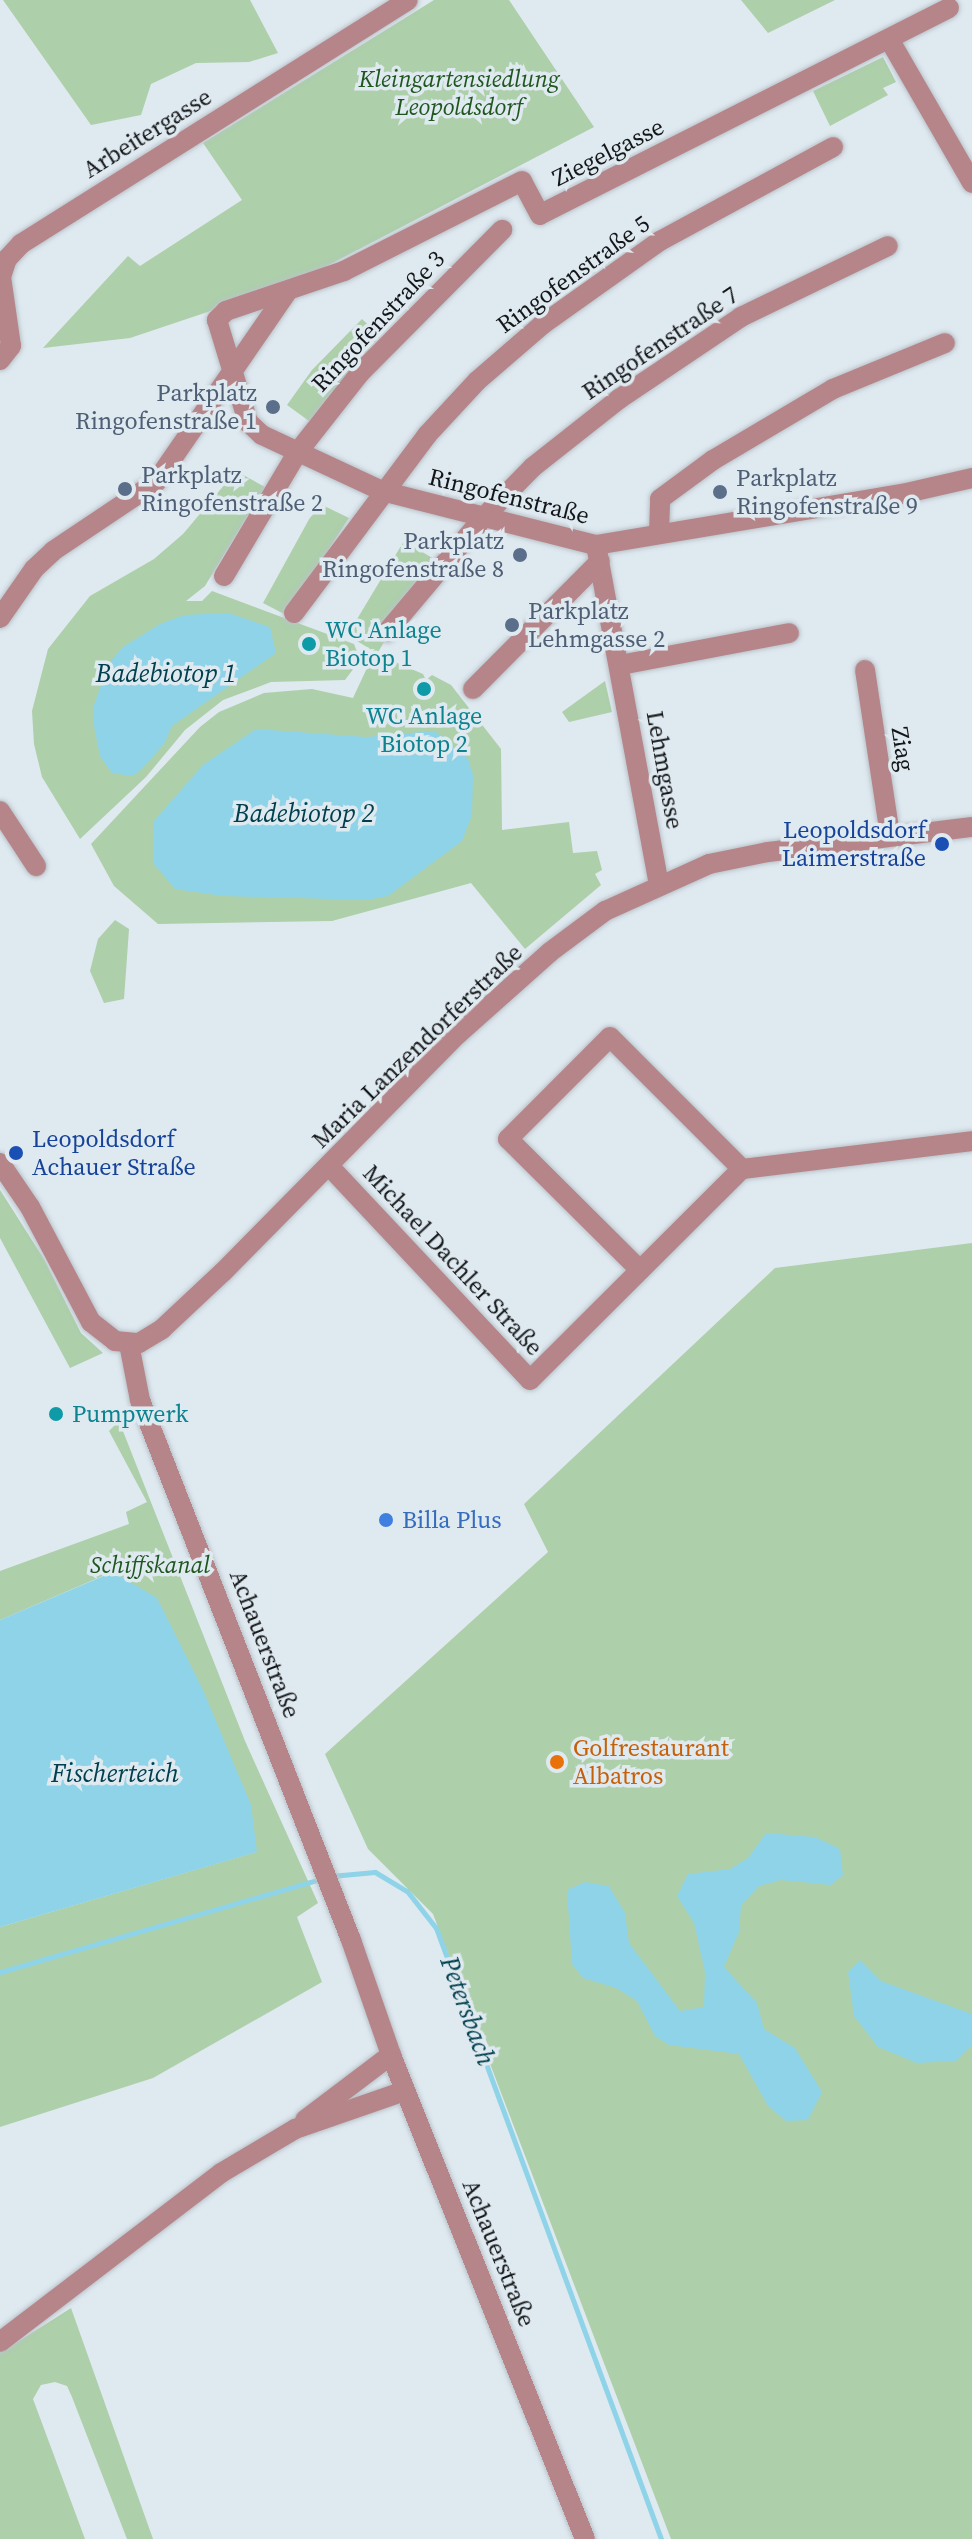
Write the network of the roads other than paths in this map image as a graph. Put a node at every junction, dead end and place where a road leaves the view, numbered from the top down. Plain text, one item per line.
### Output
1 (408, 0) edge
2 (949, 8) dead end
3 (889, 39) junction
4 (833, 147) dead end
5 (972, 183) edge
6 (502, 230) dead end
7 (888, 246) dead end
8 (287, 292) junction
9 (217, 320) joint
10 (945, 343) dead end
11 (0, 360) edge
12 (232, 366) junction
13 (297, 453) junction
14 (972, 478) edge
15 (382, 491) junction
16 (483, 518) junction
17 (659, 533) junction
18 (598, 553) junction
19 (224, 576) dead end
20 (294, 613) dead end
21 (0, 618) edge
22 (387, 632) dead end
23 (789, 633) dead end
24 (620, 665) junction
25 (865, 670) dead end
26 (473, 689) dead end
27 (0, 811) edge
28 (972, 827) edge
29 (890, 835) junction
30 (36, 866) dead end
31 (659, 884) junction
32 (972, 1141) edge
33 (0, 1163) edge
34 (330, 1167) junction
35 (742, 1169) junction
36 (640, 1270) junction
37 (129, 1344) junction
38 (391, 2055) junction
39 (405, 2091) junction
40 (295, 2129) junction
41 (0, 2342) edge
42 (585, 2539) edge

1 - 11 street, Arbeitergasse
2 - 3 street, Ziegelgasse
3 - 5 street
3 - 8 street, Ziegelgasse
4 - 15 street, Ringofenstraße 5
6 - 13 street, Ringofenstraße 3
7 - 16 street, Ringofenstraße 7
8 - 9 street, Ziegelgasse
8 - 12 street
9 - 12 street, Ringofenstraße
10 - 17 street
12 - 13 street, Ringofenstraße
12 - 21 street
13 - 15 street, Ringofenstraße
13 - 19 street, Ringofenstraße 3
14 - 17 street, Ringofenstraße
15 - 16 street, Ringofenstraße
15 - 20 street, Ringofenstraße 5
16 - 18 street, Ringofenstraße
16 - 22 street, Ringofenstraße 7
17 - 18 street, Ringofenstraße
18 - 24 street, Lehmgasse
18 - 26 street
23 - 24 street
24 - 31 street, Lehmgasse
25 - 29 street, Ziag
27 - 30 street
28 - 29 street, Maria Lanzendorferstraße
29 - 31 street, Maria Lanzendorferstraße
31 - 34 street, Maria Lanzendorferstraße
32 - 35 street
33 - 37 street
34 - 36 street, Michael Dachler Straße
34 - 37 street, Maria Lanzendorferstraße
35 - 36 street, Michael Dachler Straße
35 - 36 street
37 - 38 street, Achauerstraße
38 - 39 street, Achauerstraße
38 - 40 street
39 - 40 street
39 - 42 street, Achauerstraße
40 - 41 street

